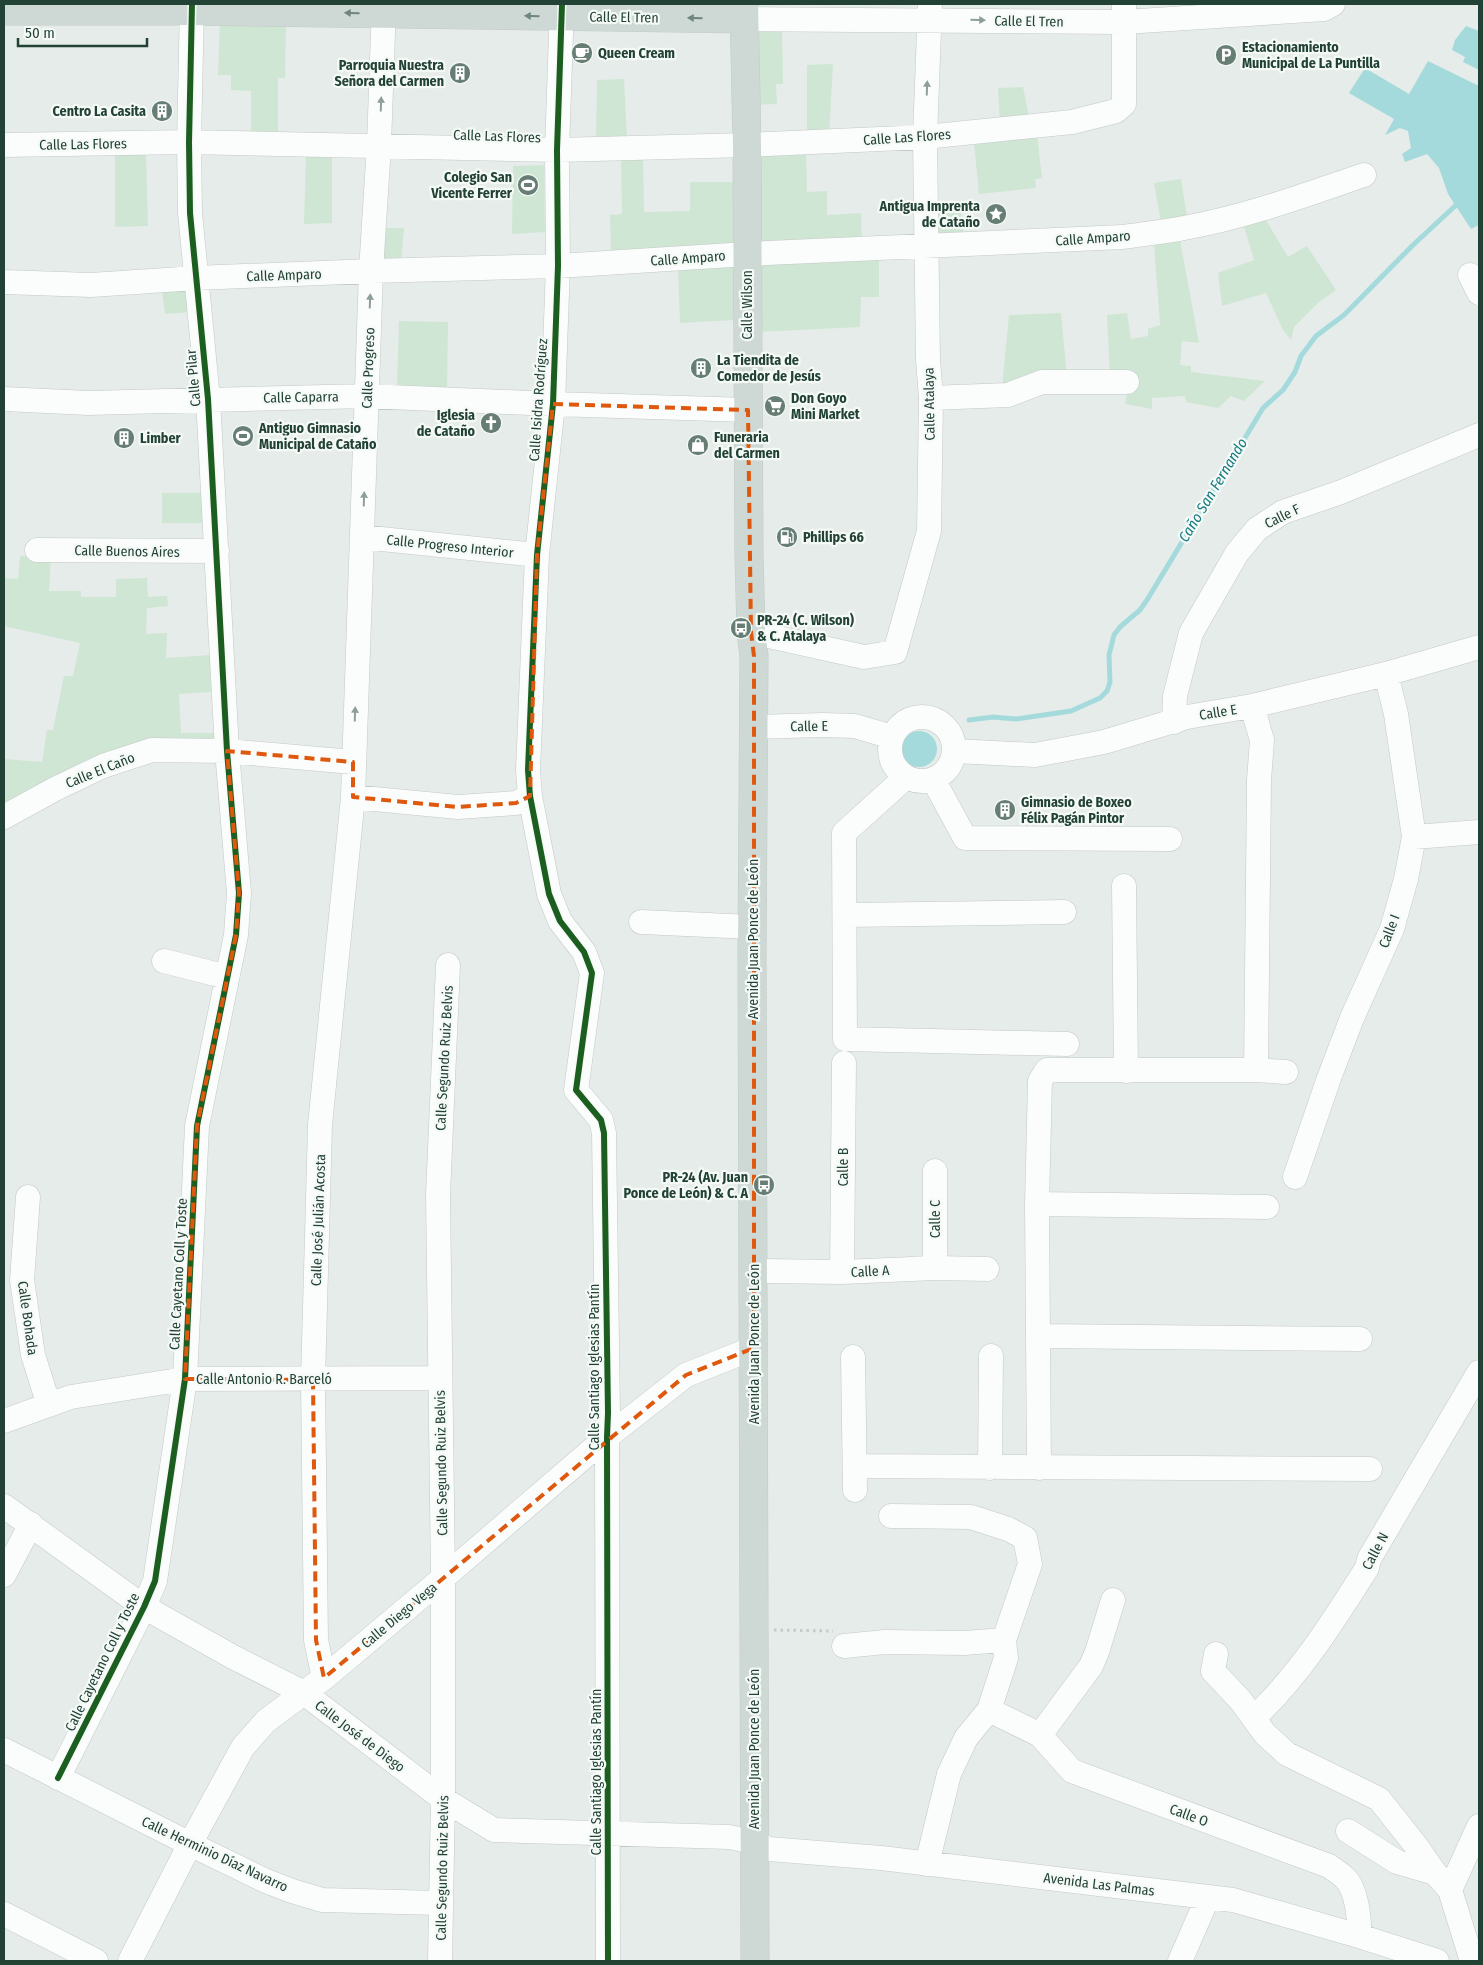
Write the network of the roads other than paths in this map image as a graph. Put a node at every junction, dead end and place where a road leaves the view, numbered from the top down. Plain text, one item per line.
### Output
1 (1333, 4) edge
2 (192, 8) edge
3 (384, 9) edge
4 (562, 10) edge
5 (4, 11) edge
6 (744, 11) edge
7 (930, 12) edge
8 (1124, 13) edge
9 (925, 137) junction
10 (189, 142) junction
11 (4, 145) edge
12 (379, 145) junction
13 (747, 146) junction
14 (557, 150) junction
15 (1364, 175) dead end
16 (927, 247) junction
17 (747, 254) junction
18 (558, 266) junction
19 (370, 271) junction
20 (196, 278) junction
21 (4, 282) edge
22 (1127, 382) dead end
23 (367, 396) junction
24 (931, 398) junction
25 (4, 399) edge
26 (208, 399) junction
27 (553, 404) junction
28 (748, 410) junction
29 (1479, 435) edge
30 (362, 537) junction
31 (37, 550) dead end
32 (217, 551) junction
33 (537, 555) junction
34 (751, 632) junction
35 (1479, 647) edge
36 (1386, 674) junction
37 (1252, 706) junction
38 (1174, 722) junction
39 (754, 727) junction
40 (892, 737) junction
41 (226, 751) junction
42 (955, 751) junction
43 (353, 762) junction
44 (906, 777) junction
45 (933, 779) junction
46 (530, 796) junction
47 (353, 797) junction
48 (4, 817) edge
49 (1479, 832) edge
50 (1414, 837) junction
51 (1170, 839) dead end
52 (1124, 886) dead end
53 (1064, 912) dead end
54 (846, 915) junction
55 (641, 922) dead end
56 (752, 927) junction
57 (164, 961) dead end
58 (448, 965) dead end
59 (227, 977) junction
60 (1067, 1044) dead end
61 (844, 1063) dead end
62 (1256, 1070) junction
63 (1126, 1071) junction
64 (1286, 1072) dead end
65 (935, 1171) dead end
66 (1295, 1177) dead end
67 (28, 1197) dead end
68 (1037, 1204) junction
69 (1267, 1206) dead end
70 (935, 1268) junction
71 (987, 1269) dead end
72 (753, 1271) junction
73 (842, 1272) junction
74 (1038, 1336) junction
75 (1360, 1339) dead end
76 (754, 1348) junction
77 (992, 1356) dead end
78 (853, 1357) dead end
79 (1479, 1372) edge
80 (440, 1378) junction
81 (185, 1380) junction
82 (313, 1380) junction
83 (52, 1404) junction
84 (4, 1421) edge
85 (607, 1437) junction
86 (855, 1466) junction
87 (990, 1468) junction
88 (1039, 1468) junction
89 (1370, 1469) dead end
90 (855, 1490) dead end
91 (4, 1506) edge
92 (891, 1516) dead end
93 (31, 1524) junction
94 (4, 1576) edge
95 (444, 1578) junction
96 (1112, 1600) dead end
97 (144, 1607) junction
98 (1004, 1640) junction
99 (844, 1646) road end
100 (1216, 1654) dead end
101 (324, 1678) junction
102 (304, 1693) junction
103 (989, 1710) junction
104 (1254, 1718) junction
105 (1040, 1736) junction
106 (4, 1750) edge
107 (58, 1778) junction
108 (443, 1799) junction
109 (1479, 1826) edge
110 (1348, 1831) dead end
111 (609, 1833) junction
112 (754, 1842) junction
113 (190, 1844) junction
114 (927, 1864) junction
115 (1435, 1873) junction
116 (1450, 1890) junction
117 (1208, 1897) junction
118 (440, 1903) junction
119 (4, 1914) edge
120 (1359, 1936) junction
121 (96, 1961) edge
122 (130, 1961) edge
123 (440, 1961) edge
124 (608, 1961) edge
125 (755, 1961) edge
126 (1180, 1961) edge
127 (1437, 1961) edge
128 (1472, 1961) edge

1 - 8 street, Calle El Tren
3 -> 2 main road, Calle El Tren
2 - 5 main road, Calle El Tren
2 - 10 street, Calle Pilar
4 -> 3 main road, Calle El Tren
12 -> 3 street, Calle Progreso
6 -> 4 main road, Calle El Tren
4 - 14 street, Calle Isidra Rodríguez
6 - 7 street, Calle El Tren
6 - 13 main road, Calle Wilson
7 -> 8 street, Calle El Tren
9 -> 7 street, Calle Atalaya
8 - 9 street, Calle Las Flores
9 - 13 street, Calle Las Flores
9 - 16 street, Calle Atalaya
10 - 11 street, Calle Las Flores
10 - 12 street, Calle Las Flores
10 - 20 street, Calle Pilar
12 - 14 street, Calle Las Flores
12 - 19 street, Calle Progreso
13 - 14 street, Calle Las Flores
13 - 17 main road, Calle Wilson
14 - 18 street, Calle Isidra Rodríguez
15 - 16 street, Calle Amparo
16 - 17 street, Calle Amparo
16 - 24 street, Calle Atalaya
17 - 18 street, Calle Amparo
17 - 28 main road, Calle Wilson
18 - 19 street, Calle Amparo
18 - 27 street, Calle Isidra Rodríguez
19 - 20 street, Calle Amparo
23 -> 19 street, Calle Progreso
20 - 21 street, Calle Amparo
20 - 26 street, Calle Pilar
22 - 24 street
23 - 26 street, Calle Caparra
23 - 27 street, Calle Caparra
30 -> 23 street, Calle Progreso
24 - 34 street, Calle Atalaya
25 - 26 street, Calle Caparra
26 - 32 street, Calle Pilar
27 - 28 street, Calle Caparra
27 - 33 street, Calle Isidra Rodríguez
28 - 34 main road, Calle Wilson
29 - 38 street, Calle F
30 - 33 street, Calle Progreso Interior
43 -> 30 street, Calle Progreso
31 - 32 street, Calle Buenos Aires
32 - 41 street, Calle Pilar
33 - 46 street, Calle Isidra Rodríguez
34 - 39 main road, Calle Wilson
35 - 36 street, Calle E
36 - 37 street, Calle E
36 - 50 street, Calle I
37 - 38 street, Calle E
37 - 62 street
38 - 42 street, Calle E
39 - 40 street, Calle E
39 - 56 main road, Avenida Juan Ponce de León
40 - 42 street
40 - 44 street
41 - 43 street, Calle El Caño
41 - 48 street, Calle El Caño
41 - 59 street, Calle Cayetano Coll y Toste
42 - 45 street
43 - 47 street, Calle José Julián Acosta
44 - 45 street
44 - 54 street
45 - 51 street
46 - 47 street
46 - 85 street, Calle Santiago Iglesias Pantín
47 - 82 street, Calle José Julián Acosta
49 - 50 street
50 - 66 street, Calle I
52 - 63 street
53 - 54 street
54 - 60 street
55 - 56 street
56 - 72 main road, Avenida Juan Ponce de León
57 - 59 street
58 - 80 street, Calle Segundo Ruiz Belvis
59 - 81 street, Calle Cayetano Coll y Toste
61 - 73 street, Calle B
62 - 63 street
62 - 64 street
63 - 68 street
65 - 70 street, Calle C
67 - 83 street, Calle Bohada
68 - 69 street
68 - 74 street
70 - 71 street, Calle A
70 - 73 street, Calle A
72 - 73 street, Calle A
72 - 76 main road, Avenida Juan Ponce de León
74 - 75 street
74 - 88 street
76 - 85 street, Calle Diego Vega
76 - 112 main road, Avenida Juan Ponce de León
77 - 87 street
78 - 86 street
79 - 104 street, Calle N
80 - 82 street, Calle Antonio R. Barceló
80 - 95 street, Calle Segundo Ruiz Belvis
81 - 82 street, Calle Antonio R. Barceló
81 - 83 street, Calle Antonio R. Barceló
81 - 97 street, Calle Cayetano Coll y Toste
82 - 101 street, Calle José Julián Acosta
83 - 84 street, Calle Antonio R. Barceló
85 - 95 street, Calle Diego Vega
85 - 111 street, Calle Santiago Iglesias Pantín
86 - 87 street
86 - 90 street
87 - 88 street
88 - 89 street
91 - 93 street, Calle José de Diego
92 - 98 street
93 - 94 street
93 - 97 street, Calle José de Diego
95 - 101 street, Calle Diego Vega
95 - 108 street, Calle Segundo Ruiz Belvis
96 - 105 street
97 - 102 street, Calle José de Diego
97 - 107 street, Calle Cayetano Coll y Toste
98 - 99 street
98 - 103 street
100 - 104 street
101 - 102 street, Calle Diego Vega
102 - 108 street, Calle José de Diego
102 - 113 street, Calle Diego Vega
103 - 105 street, Calle O
103 - 114 street
104 - 115 street
105 - 120 street, Calle O
106 - 107 street, Calle Herminio Díaz Navarro
107 - 113 street, Calle Herminio Díaz Navarro
108 - 111 street, Calle José de Diego
108 - 118 street, Calle Segundo Ruiz Belvis
109 - 116 street
110 - 115 street
111 - 112 street, Calle José de Diego
111 - 124 street, Calle Santiago Iglesias Pantín
112 - 114 street, Avenida Las Palmas
112 - 125 main road, Avenida Juan Ponce de León
113 - 118 street, Calle Herminio Díaz Navarro
113 - 122 street, Calle Diego Vega
114 - 117 street, Avenida Las Palmas
115 - 116 street
116 - 128 street
117 - 120 street, Avenida Las Palmas
117 - 126 street
118 - 123 street, Calle Segundo Ruiz Belvis
119 - 121 street
120 - 127 street, Avenida Las Palmas

